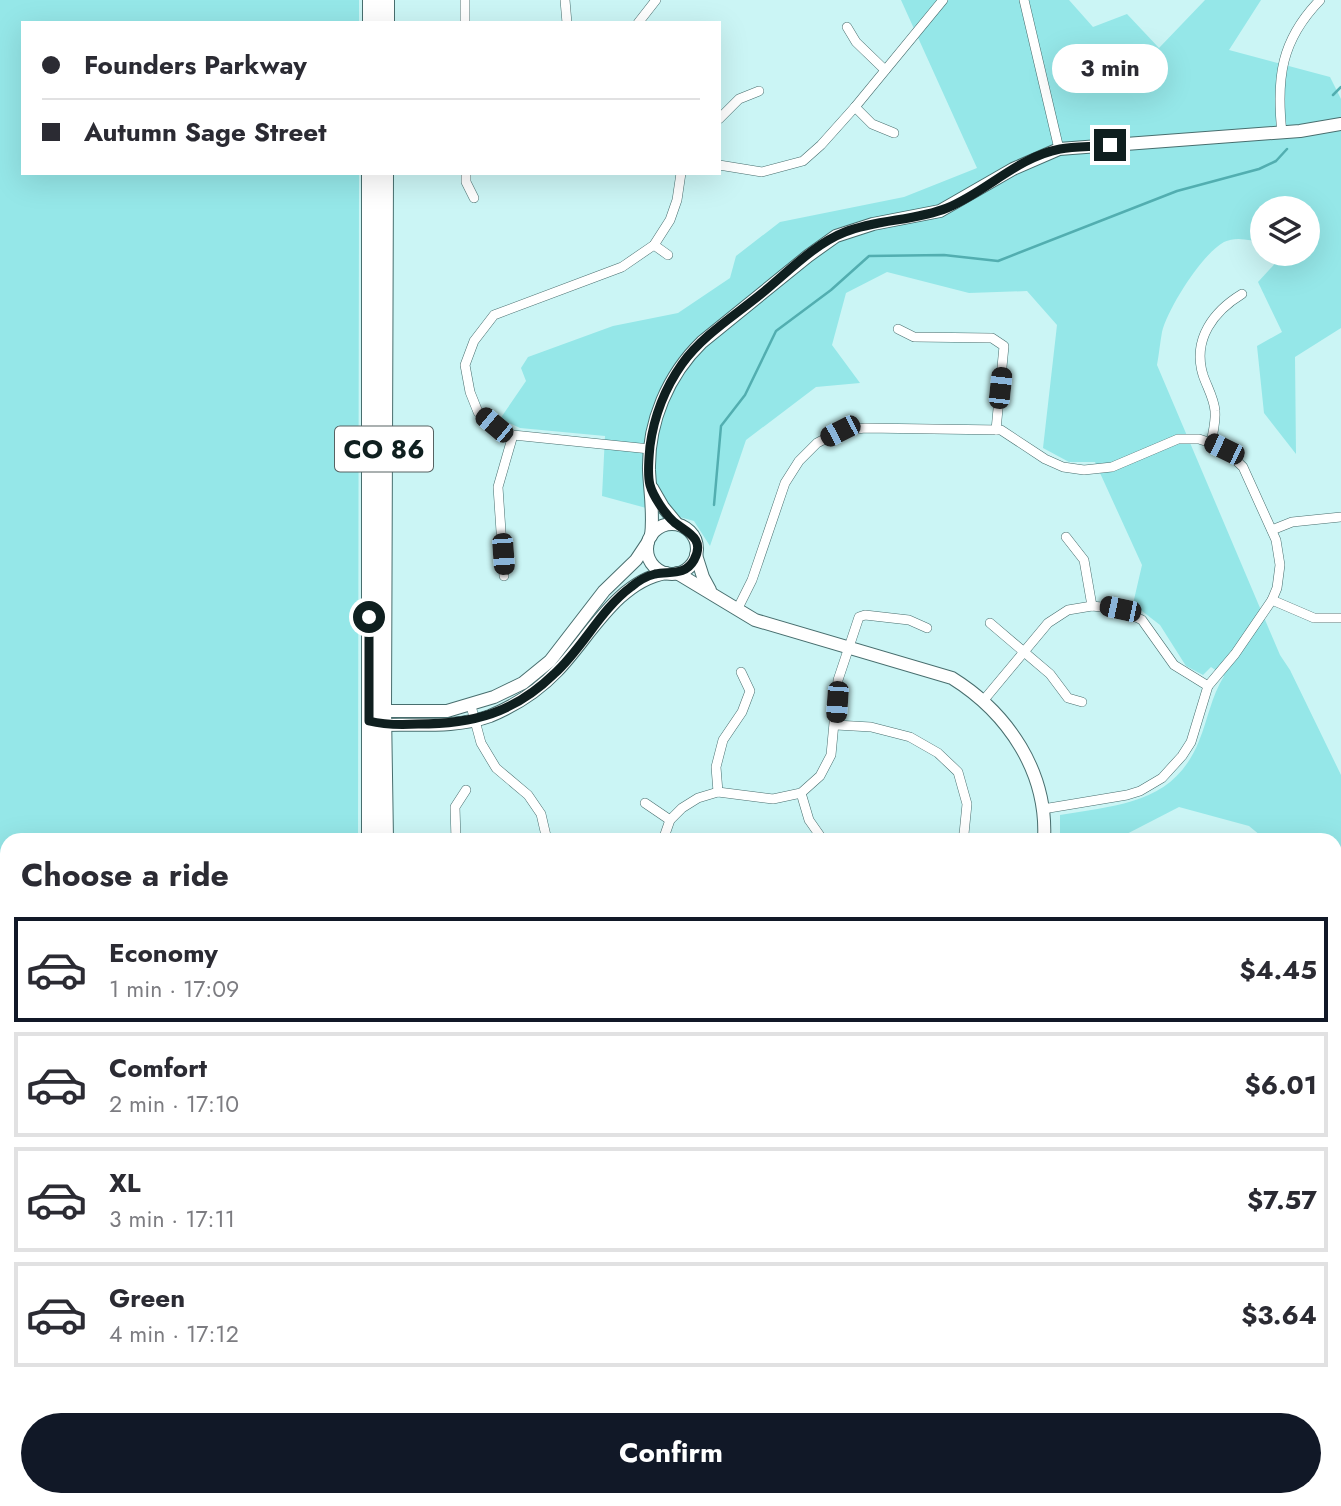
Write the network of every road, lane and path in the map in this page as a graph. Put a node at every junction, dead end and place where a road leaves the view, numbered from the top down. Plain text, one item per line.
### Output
1 (371, 0) edge
2 (386, 0) edge
3 (465, 0) edge
4 (565, 0) edge
5 (656, 0) edge
6 (943, 0) edge
7 (1024, 0) edge
8 (1320, 0) edge
9 (371, 21) edge
10 (386, 21) edge
11 (465, 21) edge
12 (567, 21) edge
13 (640, 21) edge
14 (847, 27) dead end
15 (885, 70) junction
16 (759, 91) dead end
17 (855, 107) junction
18 (721, 117) edge
19 (1341, 124) edge
20 (894, 133) dead end
21 (1282, 133) junction
22 (1059, 149) junction
23 (721, 165) edge
24 (370, 175) edge
25 (385, 175) edge
26 (466, 175) edge
27 (681, 175) edge
28 (474, 198) dead end
29 (654, 245) junction
30 (668, 255) dead end
31 (1242, 294) dead end
32 (898, 329) dead end
33 (996, 430) junction
34 (513, 435) junction
35 (1212, 443) junction
36 (650, 449) junction
37 (650, 485) junction
38 (1341, 517) edge
39 (677, 524) junction
40 (1272, 530) junction
41 (1066, 537) dead end
42 (650, 539) junction
43 (696, 555) junction
44 (671, 573) junction
45 (504, 576) dead end
46 (712, 594) junction
47 (1272, 600) junction
48 (1092, 606) junction
49 (737, 610) junction
50 (1341, 618) edge
51 (990, 623) dead end
52 (926, 628) dead end
53 (849, 648) junction
54 (1024, 650) junction
55 (741, 672) dead end
56 (1208, 686) junction
57 (984, 701) junction
58 (1082, 702) dead end
59 (471, 706) junction
60 (378, 719) junction
61 (474, 719) junction
62 (836, 725) junction
63 (466, 790) dead end
64 (718, 792) junction
65 (801, 793) junction
66 (645, 803) dead end
67 (1044, 809) junction
68 (670, 820) junction
69 (370, 833) edge
70 (385, 833) edge
71 (456, 833) edge
72 (545, 833) edge
73 (665, 833) edge
74 (818, 833) edge
75 (964, 833) edge
76 (1044, 833) edge

1 - 9 highway
2 - 10 highway
3 - 11 street
4 - 12 street
5 - 13 street
6 - 15 street
7 - 22 street
8 - 21 street
14 - 15 street
15 - 17 street
16 - 18 street
17 - 20 street
17 - 23 street
19 - 21 street
21 - 22 street
22 - 36 street
24 - 60 highway, CO 86
25 - 60 highway, CO 86
26 - 28 street
27 - 29 street
29 - 30 street
29 - 34 street
31 - 35 street
32 - 33 street
33 - 35 street
33 - 49 street
34 - 36 street
34 - 45 street
35 - 40 street
36 - 37 street
37 - 39 street
37 - 42 street
38 - 40 street
39 - 42 street
39 - 43 street
40 - 47 street
41 - 48 street
42 - 44 street
42 - 59 street
43 - 44 street
43 - 46 street
44 - 46 street
44 - 61 street
46 - 49 street
47 - 50 street
47 - 56 street
48 - 54 street
48 - 56 street
49 - 53 street
51 - 54 street
52 - 53 street
53 - 57 street
53 - 62 street
54 - 57 street
54 - 58 street
55 - 64 street
56 - 67 street
57 - 67 street
59 - 60 street
59 - 61 street
60 - 61 street
60 - 69 highway, CO 86
60 - 70 highway, CO 86
61 - 72 street
62 - 65 street
62 - 75 street
63 - 71 street
64 - 65 street
64 - 68 street
65 - 74 street
66 - 68 street
67 - 76 street
68 - 73 street

